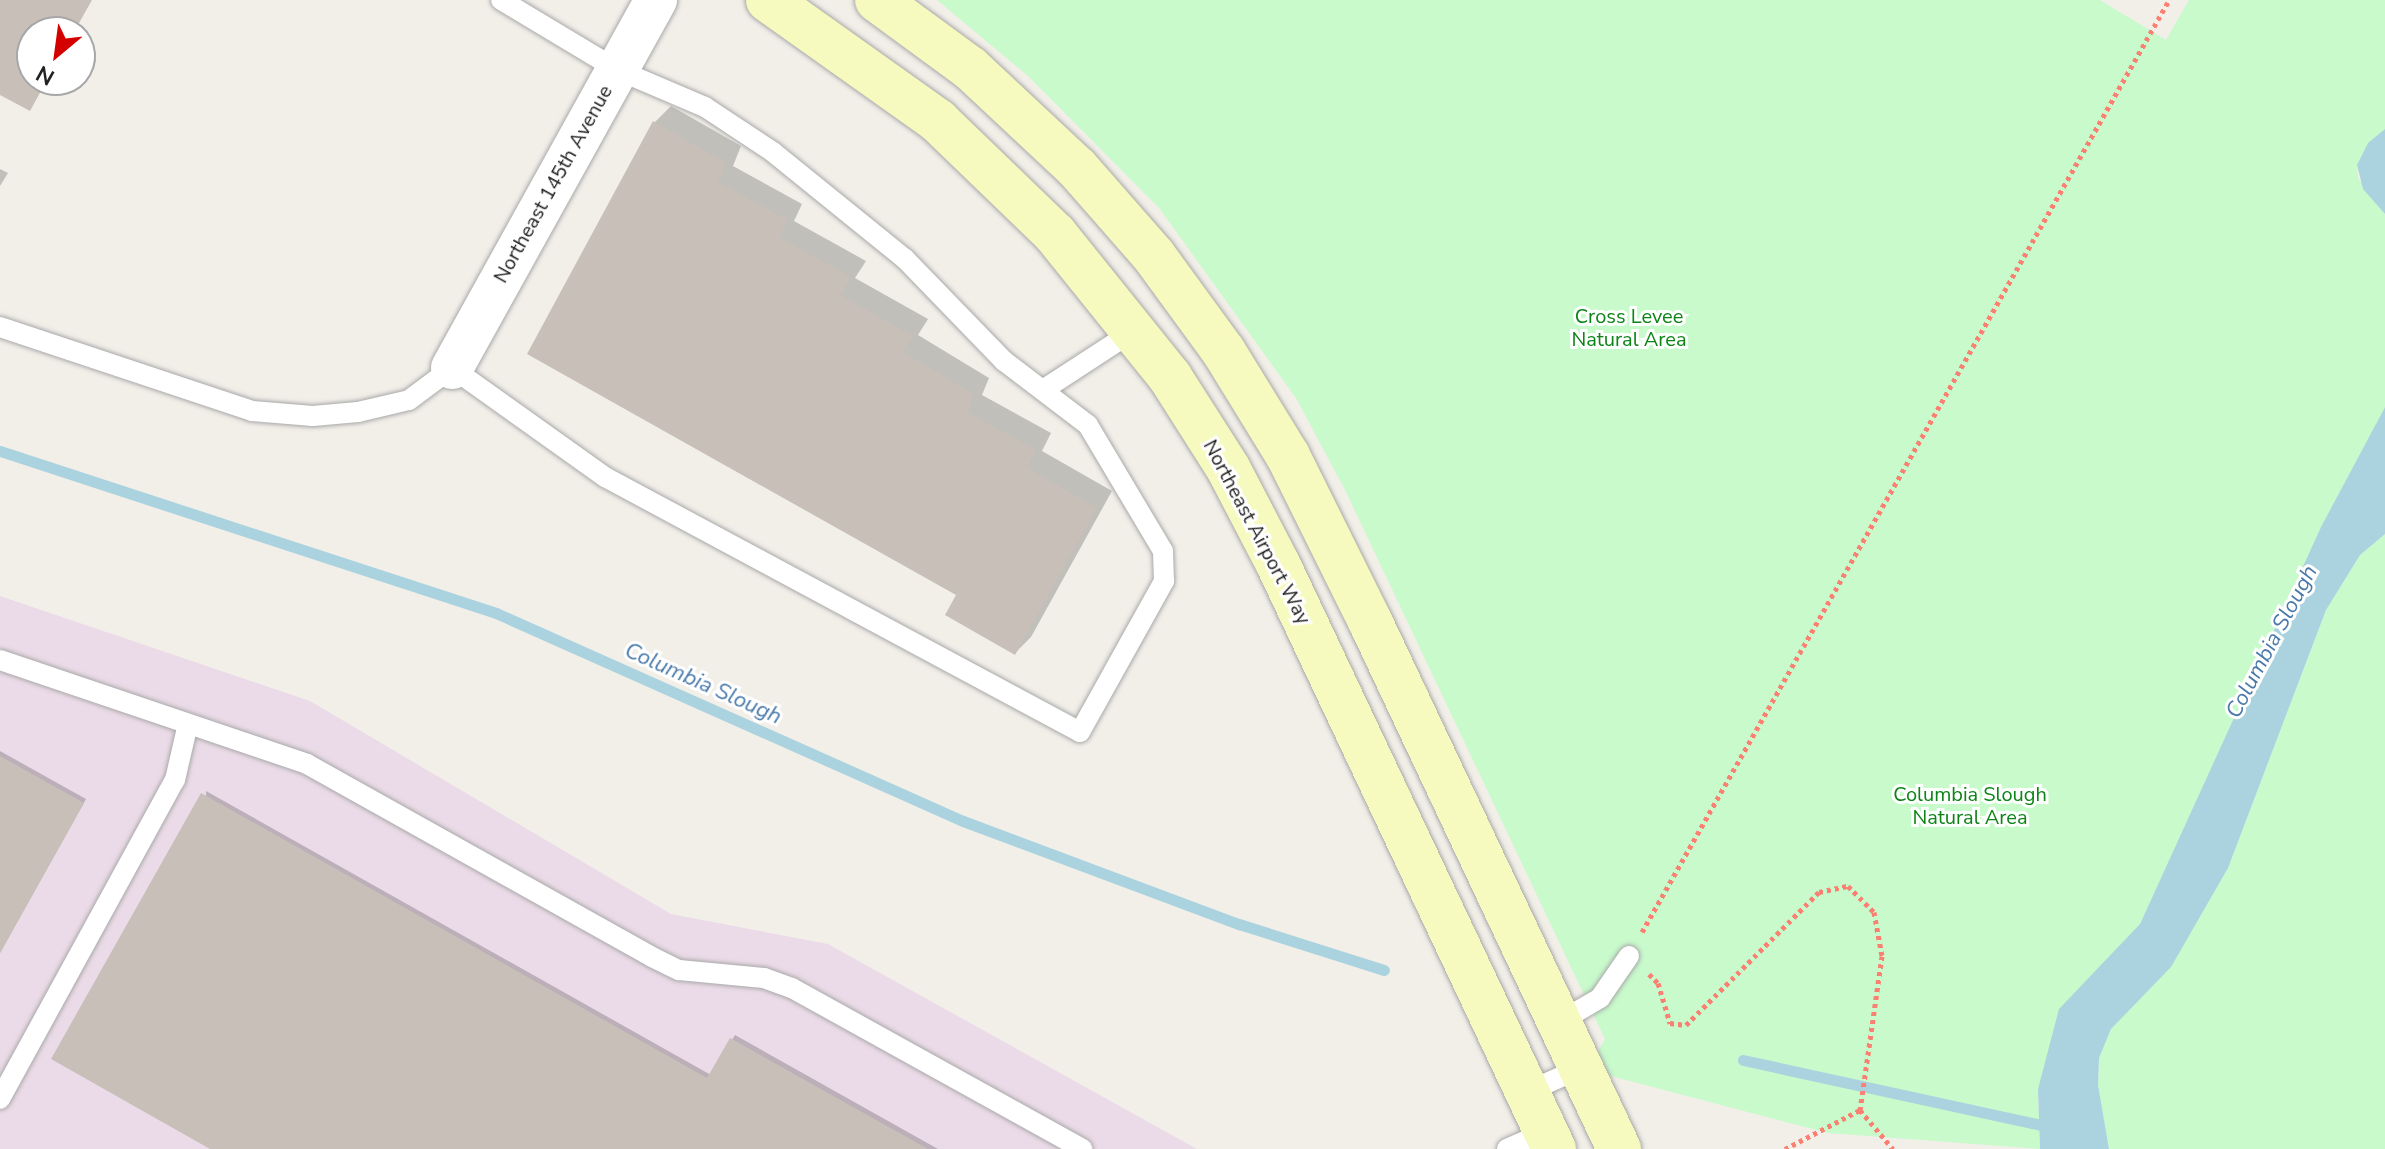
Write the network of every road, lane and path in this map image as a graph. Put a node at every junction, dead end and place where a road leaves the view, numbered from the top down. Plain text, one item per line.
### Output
1 (501, 0) edge
2 (656, 0) edge
3 (768, 0) edge
4 (877, 0) edge
5 (2169, 0) edge
6 (616, 69) junction
7 (0, 327) edge
8 (1135, 330) junction
9 (452, 368) junction
10 (1046, 388) junction
11 (0, 660) edge
12 (187, 728) junction
13 (1629, 956) junction
14 (1559, 1022) junction
15 (1581, 1068) junction
16 (1527, 1092) junction
17 (0, 1099) edge
18 (1860, 1110) junction
19 (1536, 1143) edge
20 (1082, 1149) edge
21 (1619, 1149) edge
22 (1785, 1149) edge
23 (1893, 1149) edge

1 - 6 lane
2 - 6 street, Northeast 145th Avenue
3 - 8 main road, Northeast Airport Way
4 - 14 main road
5 - 13 path
6 - 9 street, Northeast 145th Avenue
6 - 10 lane
7 - 9 lane
8 - 10 lane
8 - 16 main road, Northeast Airport Way
9 - 10 lane
11 - 12 lane
12 - 17 lane
12 - 20 lane
13 - 14 lane
13 - 18 path
14 - 15 main road
15 - 16 lane
15 - 21 main road
16 - 19 main road, Northeast Airport Way
18 - 22 path
18 - 23 path

